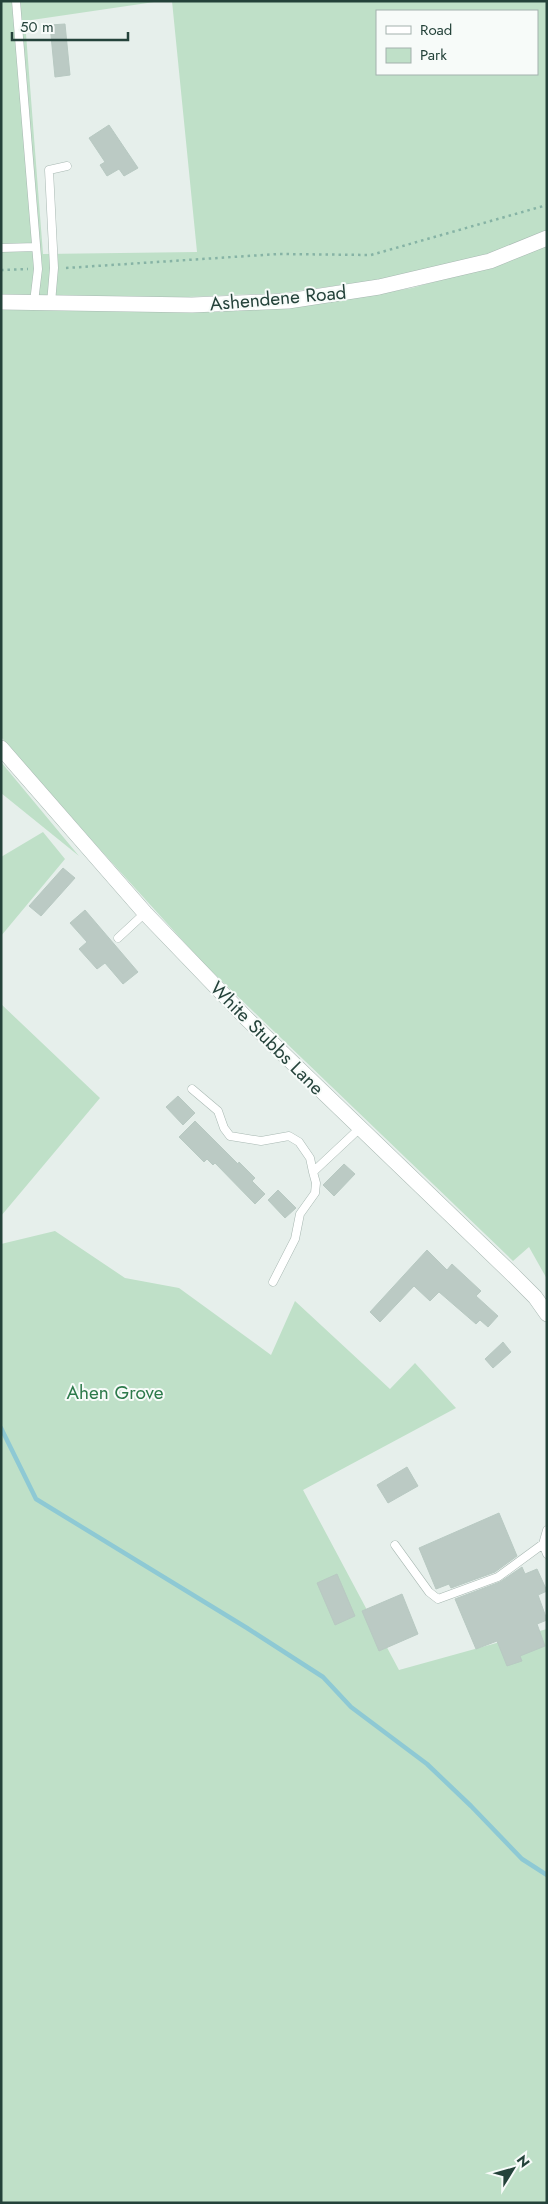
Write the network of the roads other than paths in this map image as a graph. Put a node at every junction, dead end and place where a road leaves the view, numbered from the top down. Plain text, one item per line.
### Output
1 (16, 1) edge
2 (67, 166) dead end
3 (547, 238) edge
4 (36, 246) junction
5 (1, 248) edge
6 (1, 302) edge
7 (34, 302) junction
8 (51, 303) junction
9 (2, 749) edge
10 (145, 912) junction
11 (118, 938) dead end
12 (192, 1089) dead end
13 (359, 1129) junction
14 (313, 1172) junction
15 (273, 1282) dead end
16 (547, 1314) edge
17 (547, 1530) edge
18 (543, 1544) junction
19 (395, 1545) dead end
20 (547, 1554) edge

1 - 4 lane
2 - 8 lane
3 - 8 street, Ashendene Road
4 - 5 lane
4 - 7 lane
6 - 7 street, Ashendene Road
7 - 8 street, Ashendene Road
9 - 10 street, White Stubbs Lane
10 - 11 lane
10 - 13 street, White Stubbs Lane
12 - 14 lane
13 - 14 lane
13 - 16 street, White Stubbs Lane
14 - 15 lane
17 - 18 lane
18 - 19 lane
18 - 20 lane

